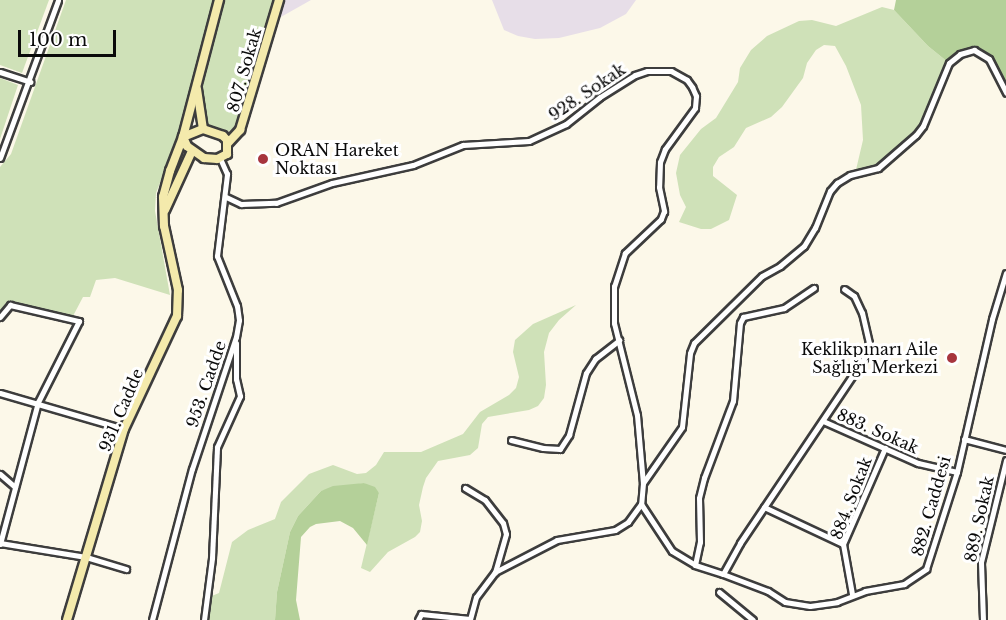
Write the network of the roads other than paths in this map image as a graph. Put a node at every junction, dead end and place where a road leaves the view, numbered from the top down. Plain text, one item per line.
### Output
1 (58, 0) edge
2 (219, 0) edge
3 (279, 0) edge
4 (0, 72) edge
5 (196, 81) junction
6 (30, 82) junction
7 (1006, 93) edge
8 (203, 129) junction
9 (183, 137) junction
10 (228, 143) junction
11 (192, 151) junction
12 (0, 158) edge
13 (220, 158) junction
14 (226, 197) junction
15 (164, 211) junction
16 (1006, 273) edge
17 (814, 288) dead end
18 (844, 289) dead end
19 (733, 307) junction
20 (0, 317) edge
21 (743, 317) junction
22 (236, 337) junction
23 (619, 340) junction
24 (0, 393) edge
25 (38, 402) junction
26 (823, 421) junction
27 (124, 429) junction
28 (964, 439) junction
29 (511, 440) dead end
30 (885, 448) junction
31 (1006, 450) edge
32 (1006, 460) edge
33 (957, 472) junction
34 (0, 474) edge
35 (643, 483) junction
36 (15, 487) junction
37 (465, 488) dead end
38 (641, 504) junction
39 (764, 507) junction
40 (0, 543) edge
41 (843, 544) junction
42 (86, 557) junction
43 (695, 565) junction
44 (126, 569) dead end
45 (495, 572) junction
46 (723, 574) junction
47 (719, 592) dead end
48 (852, 594) junction
49 (470, 619) edge
50 (67, 620) edge
51 (153, 620) edge
52 (204, 620) edge
53 (418, 620) edge
54 (753, 620) edge
55 (983, 620) edge

1 - 6 street
2 - 5 main road, 931. Cadde
3 - 10 main road, 807. Sokak
4 - 6 street
5 - 8 main road
5 - 9 main road, 931. Cadde
6 - 12 street
7 - 19 street
8 - 9 main road
8 - 10 main road
9 - 11 main road
9 - 15 main road, 931. Cadde
10 - 13 main road
11 - 13 main road
11 - 15 main road
13 - 14 street, 953. Cadde
14 - 22 street, 953. Cadde
14 - 23 street, 928. Sokak
15 - 27 main road, 931. Cadde
16 - 28 street, 882. Caddesi
17 - 21 street
18 - 26 street
19 - 21 street
19 - 35 street
20 - 25 street
21 - 43 street
22 - 51 street, 953. Cadde
22 - 52 street
23 - 29 street
23 - 35 street, 928. Sokak
24 - 25 street
25 - 27 street
25 - 36 street
26 - 30 street, 883. Sokak
26 - 39 street
27 - 42 main road, 931. Cadde
28 - 31 street
28 - 33 street, 882. Caddesi
30 - 33 street, 883. Sokak
30 - 41 street, 884. Sokak
32 - 55 street, 889. Sokak
33 - 48 street, 882. Caddesi
34 - 36 street
35 - 38 street, 928. Sokak
36 - 40 street
37 - 45 street
38 - 43 street, 882. Caddesi
38 - 45 street
39 - 41 street
39 - 46 street
40 - 42 street
41 - 48 street, 884. Sokak
42 - 44 street
42 - 50 main road, 931. Cadde
43 - 46 street, 882. Caddesi
45 - 49 street
46 - 48 street, 882. Caddesi
47 - 54 street
49 - 53 street

